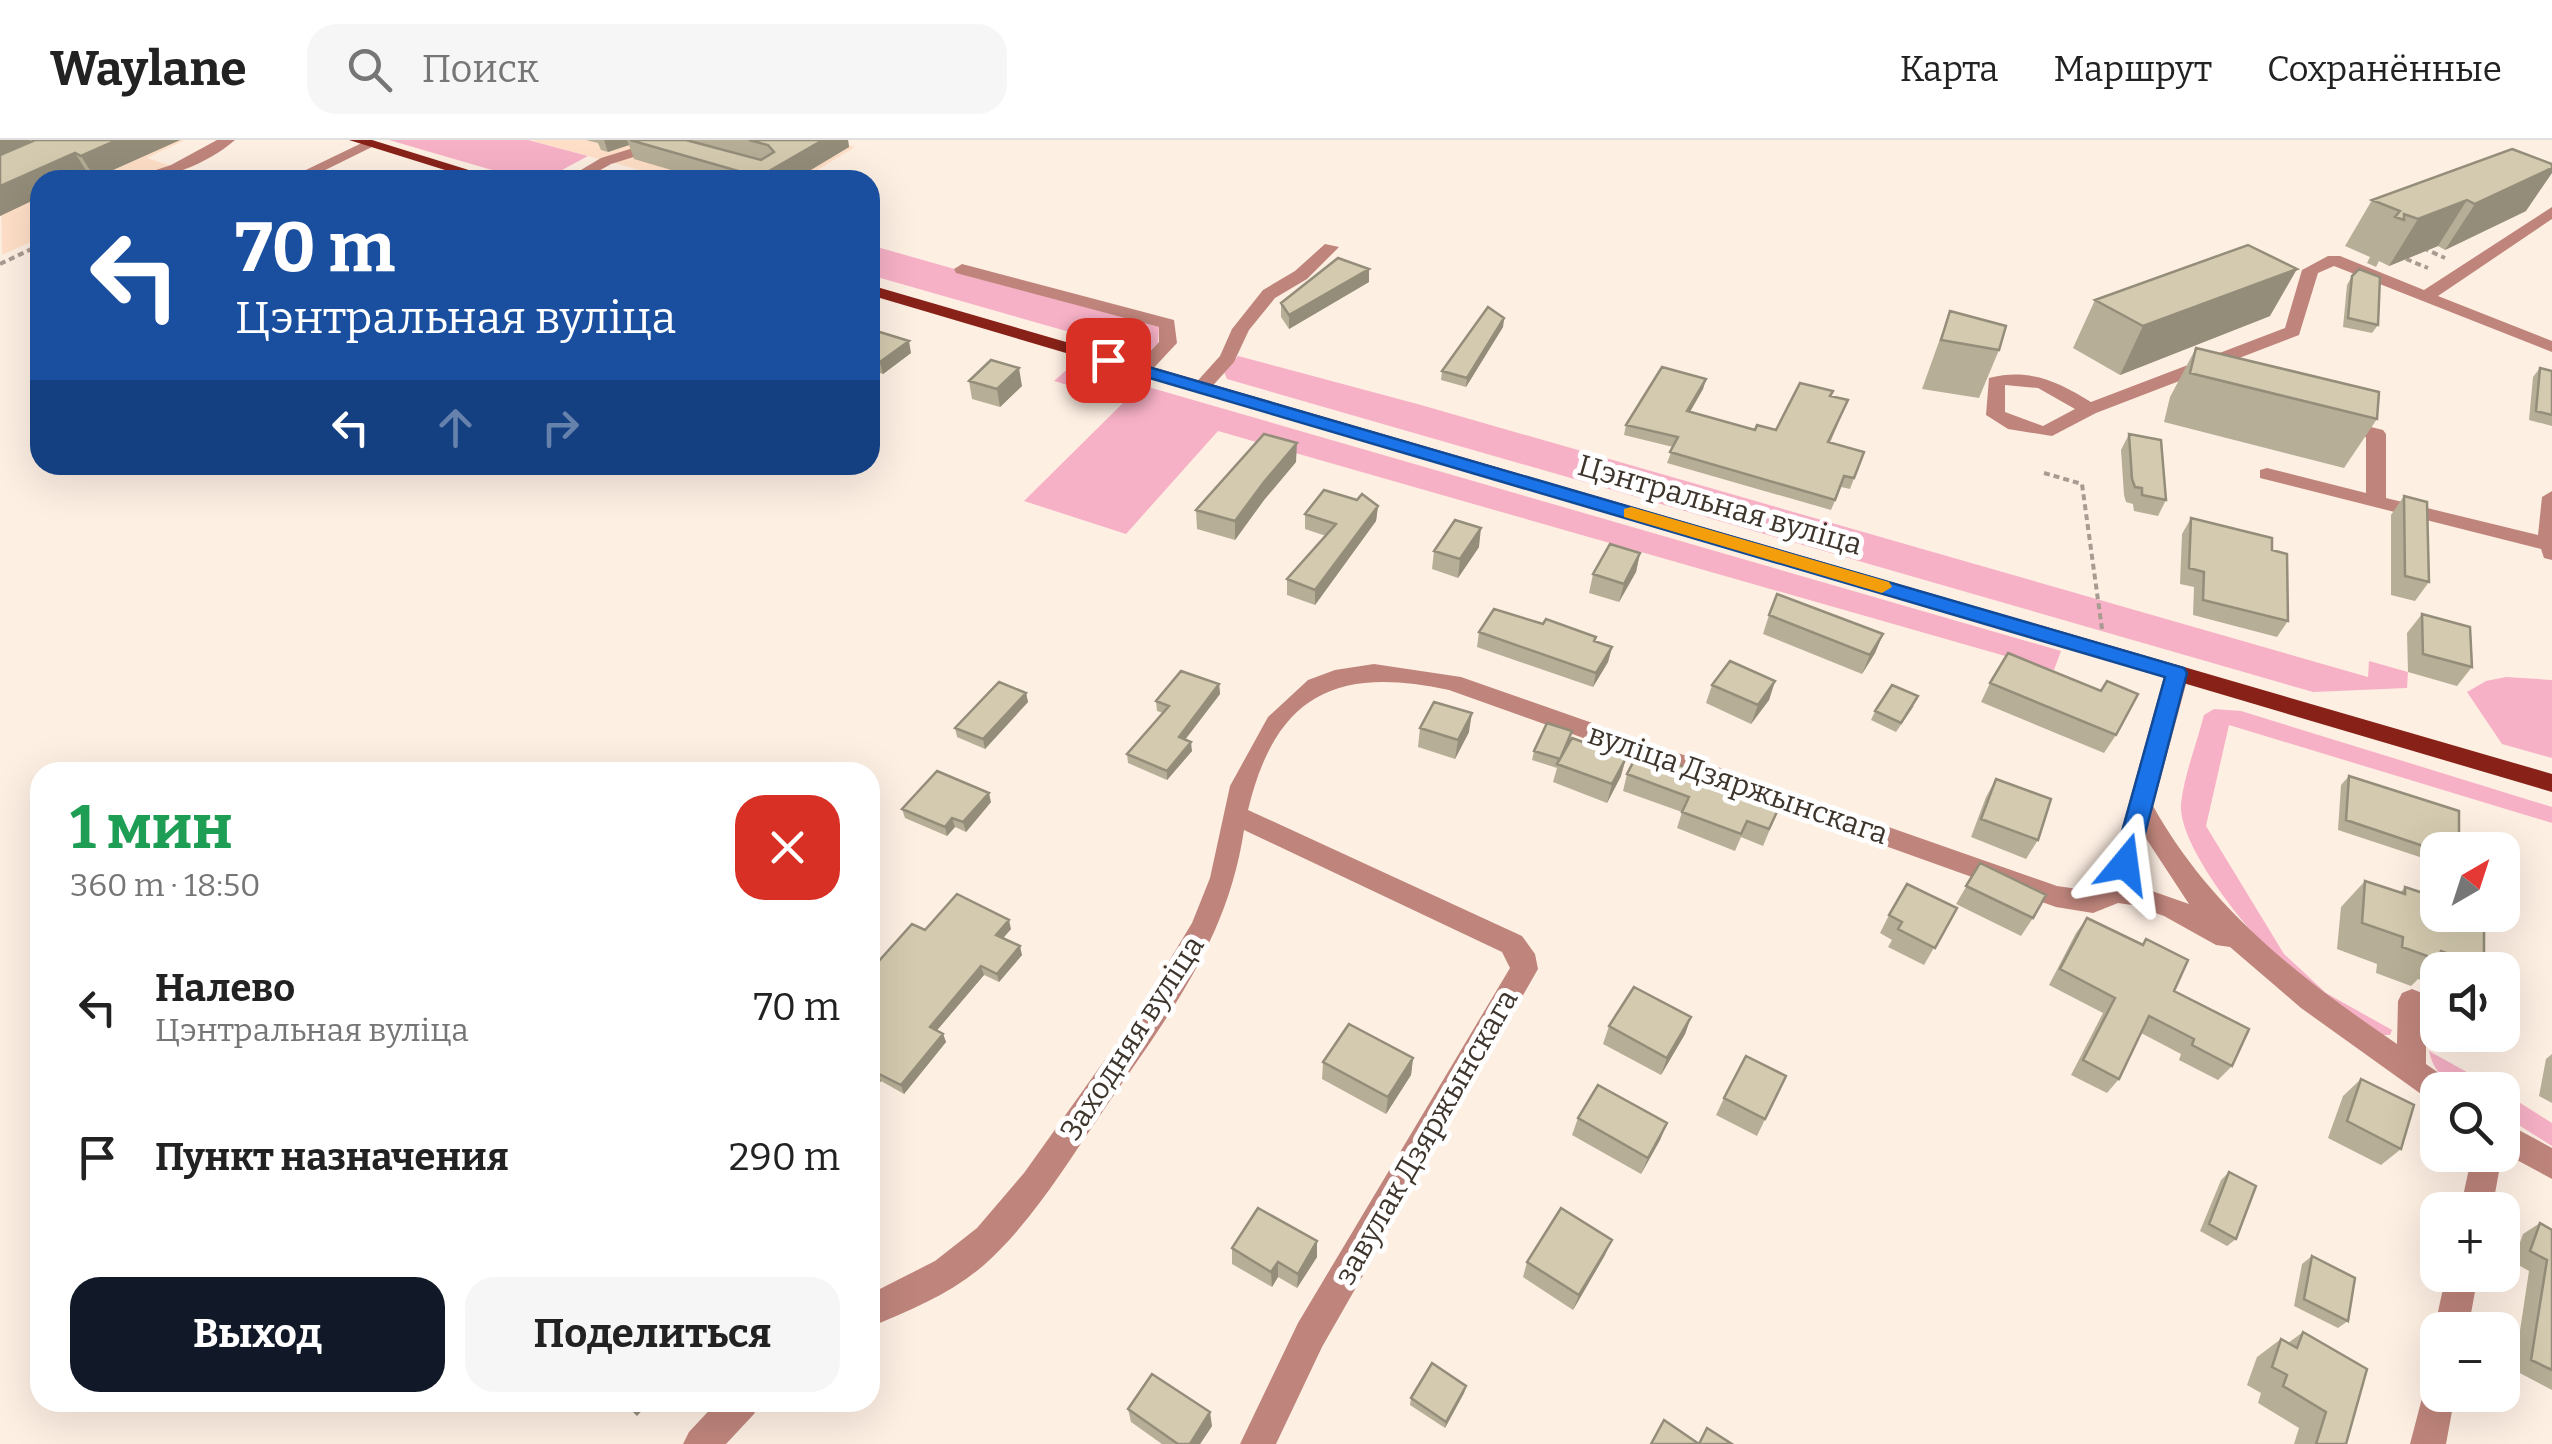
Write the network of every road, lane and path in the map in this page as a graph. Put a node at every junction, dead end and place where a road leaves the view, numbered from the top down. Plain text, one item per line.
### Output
1 (228, 140) edge
2 (364, 142) edge
3 (678, 148) edge
4 (169, 170) edge
5 (312, 170) edge
6 (459, 170) edge
7 (590, 170) edge
8 (2549, 208) edge
9 (2412, 244) edge
10 (1332, 248) dead end
11 (30, 250) edge
12 (2406, 259) edge
13 (2448, 259) dead end
14 (0, 264) edge
15 (962, 269) dead end
16 (2431, 270) dead end
17 (880, 293) edge
18 (2425, 298) junction
19 (2552, 347) edge
20 (1142, 370) junction
21 (2160, 384) junction
22 (1200, 388) junction
23 (2196, 392) edge
24 (2089, 409) dead end
25 (2322, 421) edge
26 (2044, 473) dead end
27 (2268, 474) dead end
28 (2552, 497) edge
29 (2376, 502) junction
30 (2550, 538) edge
31 (2104, 638) dead end
32 (1355, 673) joint
33 (2177, 673) junction
34 (2552, 783) edge
35 (2142, 807) junction
36 (1234, 814) junction
37 (2116, 892) junction
38 (2255, 955) junction
39 (2412, 1002) dead end
40 (2411, 1070) junction
41 (2420, 1076) edge
42 (2520, 1145) edge
43 (2552, 1165) edge
44 (880, 1306) edge
45 (732, 1412) edge
46 (2435, 1412) edge
47 (701, 1444) edge
48 (1258, 1444) edge
49 (2428, 1444) edge

1 - 4 street
2 - 5 street
2 - 6 main road
3 - 7 street
8 - 18 street
9 - 13 path
10 - 22 street
11 - 14 path
12 - 16 path
15 - 20 street
17 - 20 main road, Цэнтральная вуліца
18 - 19 street
18 - 21 street
20 - 22 main road, Цэнтральная вуліца
21 - 23 street
21 - 24 street
22 - 33 main road, Цэнтральная вуліца
25 - 29 street
26 - 31 path
27 - 29 street
28 - 30 street
29 - 30 street
32 - 36 street, Заходняя вуліца
32 - 37 street, вуліца Дзяржынскага
33 - 34 main road, Цэнтральная вуліца
33 - 35 street
35 - 37 street
35 - 38 street, вуліца Дзяржынскага
36 - 44 street, Заходняя вуліца
36 - 48 street, завулак Дзяржынскага
37 - 38 street, вуліца Дзяржынскага
38 - 40 street, вуліца Дзяржынскага
39 - 40 street
40 - 41 street, вуліца Дзяржынскага
42 - 43 street
45 - 47 street
46 - 49 street

